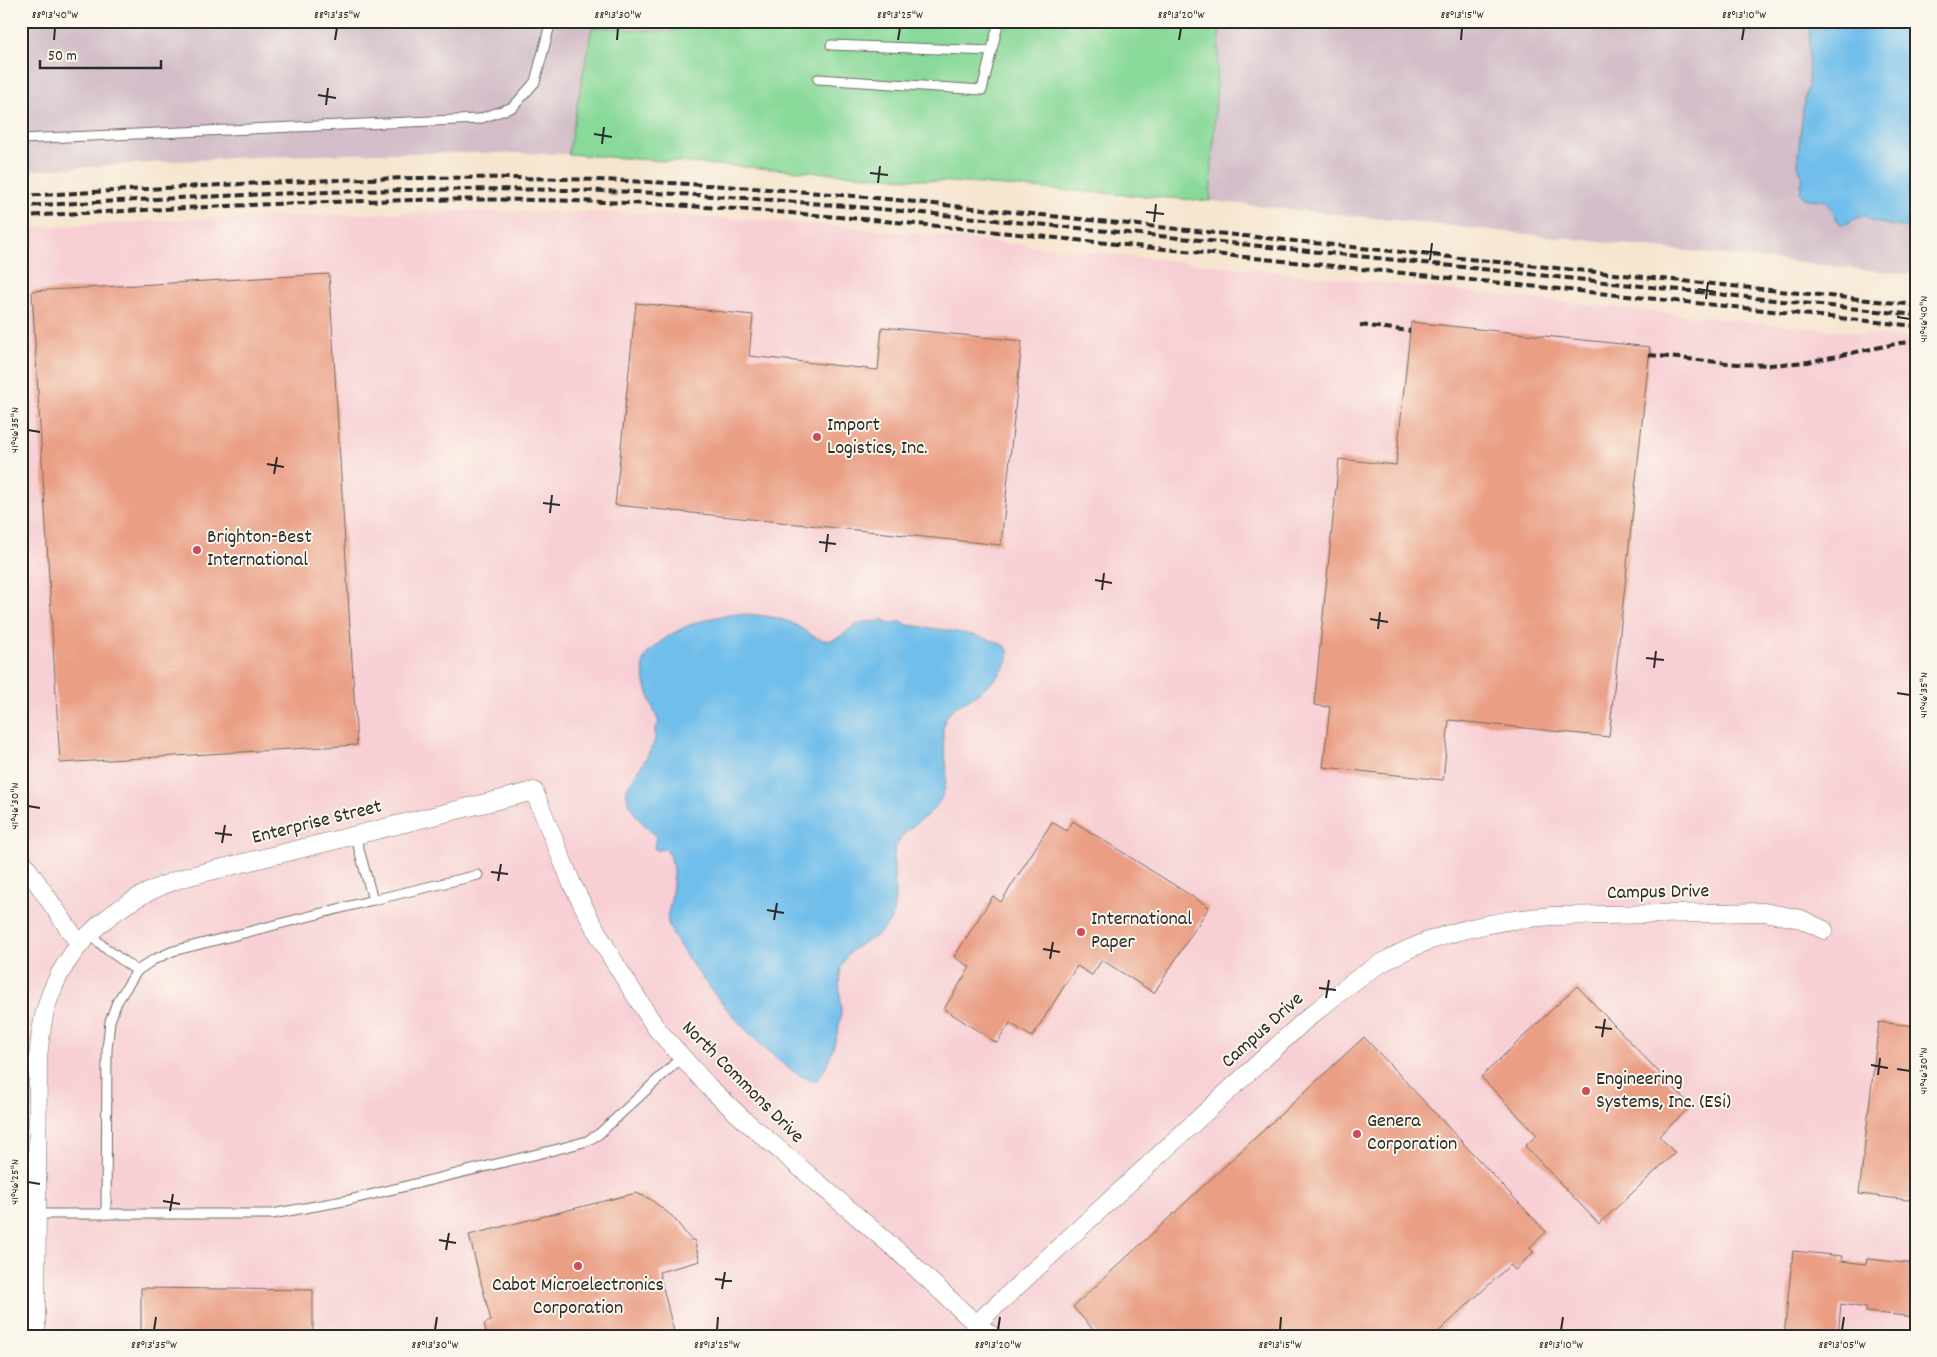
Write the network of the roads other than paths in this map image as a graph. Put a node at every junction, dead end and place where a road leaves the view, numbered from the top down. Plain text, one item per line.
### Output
1 (550, 21) edge
2 (999, 21) edge
3 (831, 44) dead end
4 (992, 51) junction
5 (818, 80) dead end
6 (21, 139) edge
7 (534, 791) joint
8 (355, 835) junction
9 (21, 859) edge
10 (478, 876) dead end
11 (373, 900) junction
12 (1824, 930) dead end
13 (84, 938) junction
14 (137, 971) junction
15 (682, 1056) junction
16 (37, 1214) junction
17 (106, 1214) junction
18 (979, 1330) edge
19 (36, 1336) edge
20 (993, 1336) edge

1 - 6 lane
2 - 4 lane
3 - 4 lane
4 - 5 lane
7 - 8 street, Enterprise Street
7 - 15 street, North Commons Drive
8 - 11 lane
8 - 13 street, Enterprise Street
9 - 13 street
10 - 11 lane
11 - 14 lane
12 - 18 street, Campus Drive
13 - 14 lane
13 - 16 street, Enterprise Street
14 - 17 lane
15 - 17 lane
15 - 18 street, North Commons Drive
16 - 17 lane
16 - 19 street, Enterprise Street
18 - 20 street, North Commons Drive

